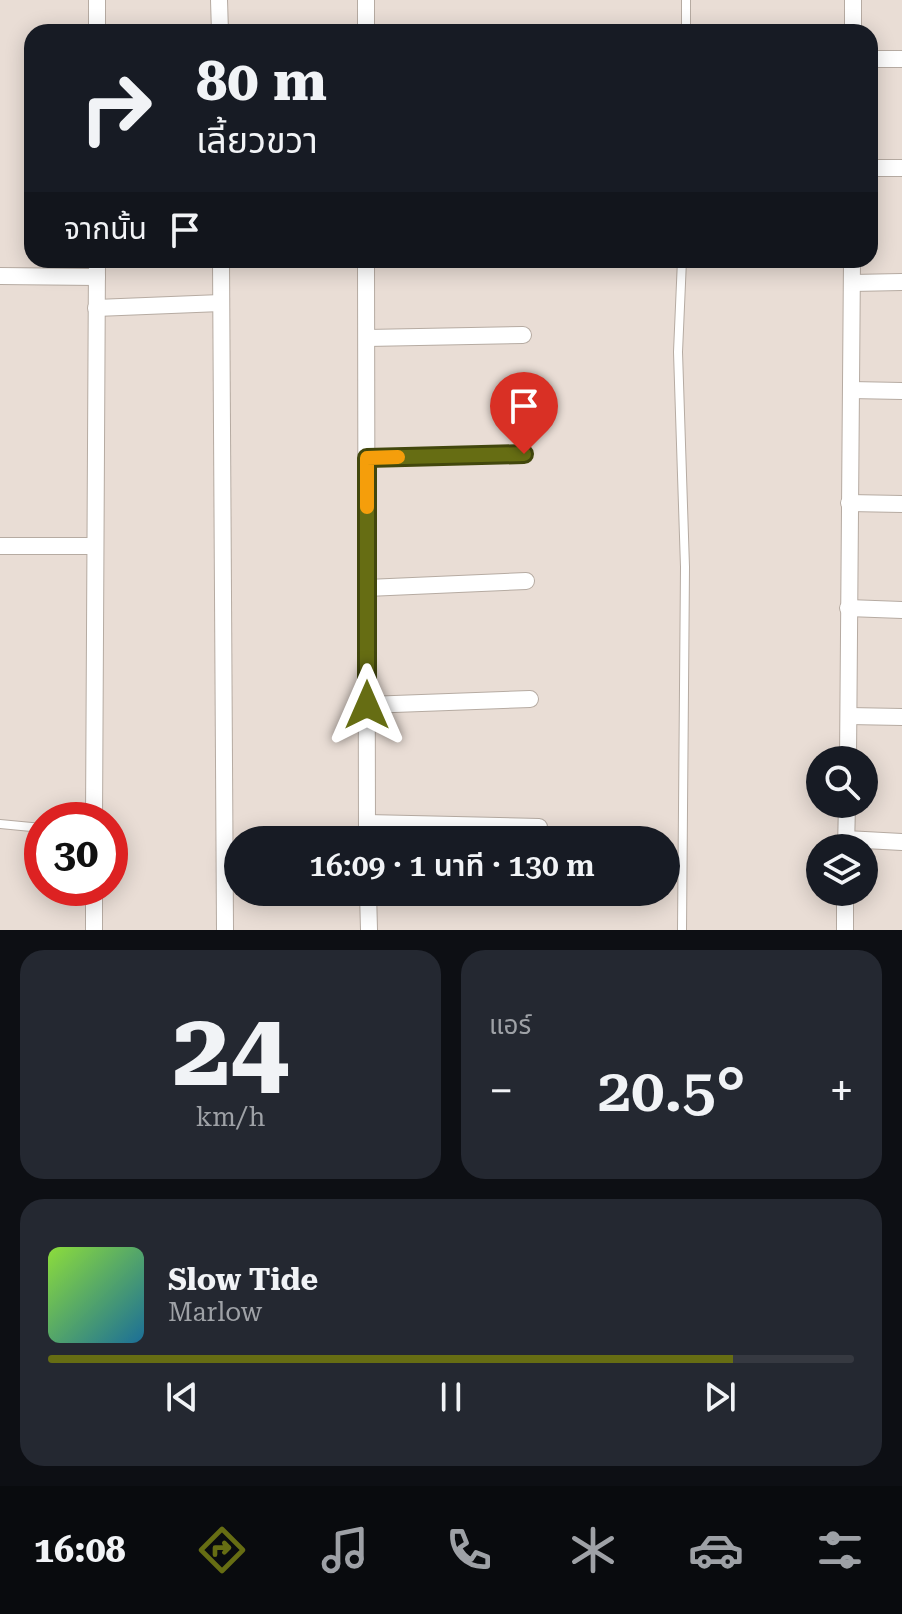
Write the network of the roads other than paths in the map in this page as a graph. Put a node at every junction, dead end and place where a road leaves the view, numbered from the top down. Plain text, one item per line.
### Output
1 (97, 0) edge
2 (219, 0) edge
3 (366, 0) edge
4 (686, 0) edge
5 (853, 0) edge
6 (97, 24) edge
7 (220, 24) edge
8 (366, 24) edge
9 (686, 24) edge
10 (853, 24) edge
11 (878, 59) edge
12 (902, 59) edge
13 (878, 168) edge
14 (902, 168) edge
15 (97, 268) edge
16 (221, 268) edge
17 (366, 268) edge
18 (682, 268) edge
19 (852, 268) edge
20 (0, 276) edge
21 (902, 282) edge
22 (852, 283) junction
23 (221, 303) junction
24 (96, 308) junction
25 (523, 335) dead end
26 (367, 338) junction
27 (851, 390) junction
28 (902, 391) edge
29 (524, 454) dead end
30 (367, 458) junction
31 (849, 503) junction
32 (902, 504) edge
33 (0, 546) edge
34 (95, 546) junction
35 (526, 581) dead end
36 (367, 588) junction
37 (848, 608) junction
38 (902, 610) edge
39 (530, 699) dead end
40 (367, 705) junction
41 (849, 716) junction
42 (902, 717) edge
43 (848, 746) edge
44 (94, 802) edge
45 (0, 824) edge
46 (24, 826) edge
47 (367, 826) edge
48 (902, 842) edge
49 (878, 843) edge
50 (94, 906) edge
51 (369, 906) edge
52 (845, 906) edge
53 (370, 929) edge
54 (94, 930) edge
55 (225, 930) edge
56 (682, 930) edge
57 (845, 930) edge

1 - 6 street
2 - 7 street
3 - 8 street
4 - 9 lane
5 - 10 street
11 - 12 street
13 - 14 street
15 - 20 street
15 - 24 street
16 - 23 street
17 - 26 street
18 - 56 lane
19 - 22 street
21 - 22 street
22 - 27 street
23 - 24 street
23 - 55 street
24 - 34 street
25 - 26 street
26 - 30 street
27 - 28 street
27 - 31 street
29 - 30 street
30 - 36 street
31 - 32 street
31 - 37 street
33 - 34 street
34 - 44 street
35 - 36 street
36 - 40 street
37 - 38 street
37 - 41 street
39 - 40 street
40 - 47 street
41 - 42 street
41 - 43 street
45 - 46 lane
48 - 49 street
50 - 54 street
51 - 53 street
52 - 57 street

